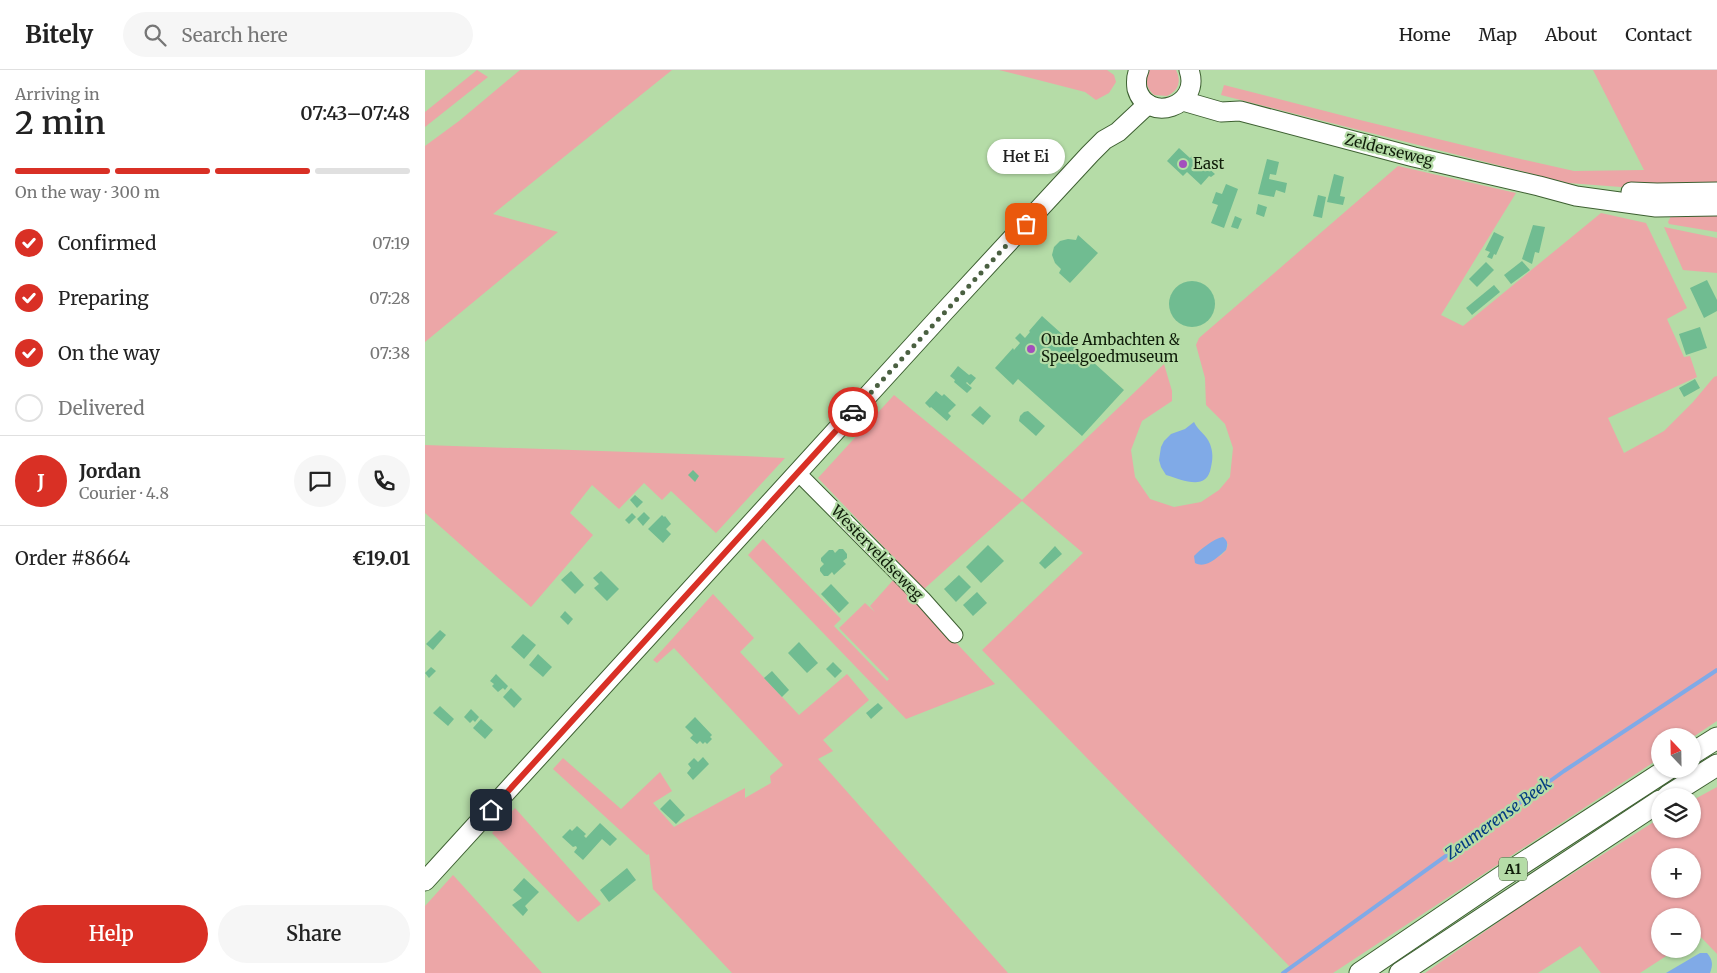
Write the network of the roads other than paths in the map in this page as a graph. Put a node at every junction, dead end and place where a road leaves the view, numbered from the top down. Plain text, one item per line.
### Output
1 (1136, 71) edge
2 (1187, 86) edge
3 (1143, 98) junction
4 (1539, 186) junction
5 (1717, 192) edge
6 (1717, 206) edge
7 (798, 473) junction
8 (955, 635) dead end
9 (1717, 738) edge
10 (1701, 748) edge
11 (1717, 765) edge
12 (1717, 773) edge
13 (1654, 778) edge
14 (1681, 788) edge
15 (1683, 788) edge
16 (1651, 808) edge
17 (425, 881) edge
18 (1360, 973) edge
19 (1400, 973) edge

1 - 3 main road
2 - 3 main road
2 - 4 main road, Zelderseweg
3 - 7 main road
4 - 5 main road, Zelderseweg
4 - 6 main road, Zelderseweg
7 - 8 street, Westerveldseweg
7 - 17 main road
9 - 10 highway
11 - 14 highway
12 - 15 highway
13 - 18 highway, A1
16 - 19 highway, A1

